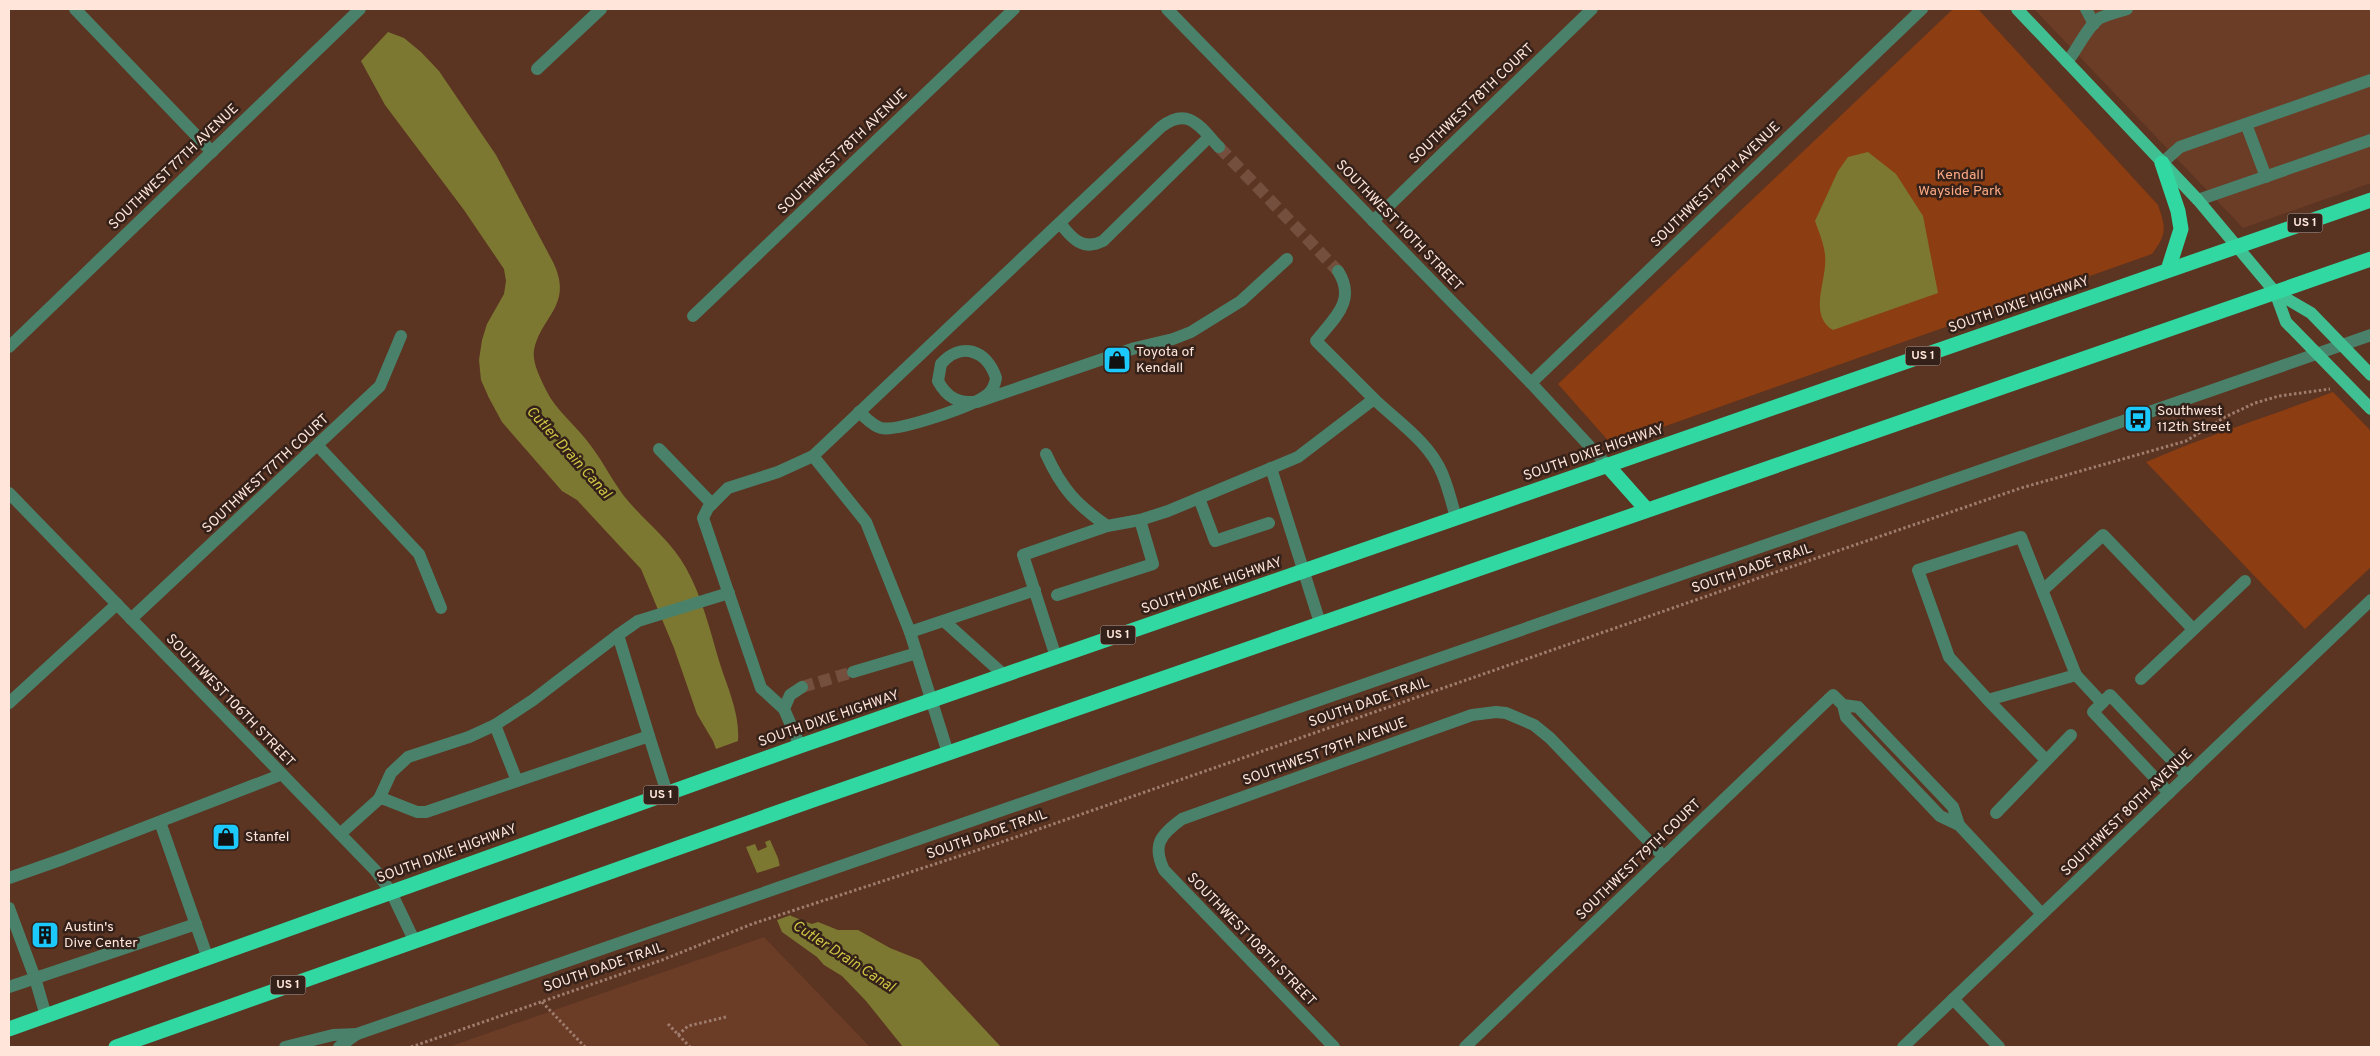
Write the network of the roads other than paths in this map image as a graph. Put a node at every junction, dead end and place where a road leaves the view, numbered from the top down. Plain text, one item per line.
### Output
1 (74, 9) edge
2 (360, 9) edge
3 (601, 9) edge
4 (1014, 9) edge
5 (1167, 9) edge
6 (1592, 9) edge
7 (1922, 9) edge
8 (2017, 9) edge
9 (2086, 9) edge
10 (2127, 9) edge
11 (2094, 24) junction
12 (2067, 62) junction
13 (537, 69) dead end
14 (2371, 80) edge
15 (2246, 124) junction
16 (1210, 137) junction
17 (2371, 140) edge
18 (1219, 147) tunnel mouth
19 (212, 152) junction
20 (2162, 163) junction
21 (2266, 177) junction
22 (2198, 200) junction
23 (2371, 200) edge
24 (1373, 221) junction
25 (1060, 223) junction
26 (2238, 246) junction
27 (1286, 259) dead end
28 (2371, 259) edge
29 (2168, 270) junction
30 (1338, 271) tunnel mouth
31 (2275, 292) junction
32 (692, 316) dead end
33 (2371, 335) edge
34 (401, 336) dead end
35 (2344, 346) junction
36 (9, 347) edge
37 (2319, 355) junction
38 (2371, 375) edge
39 (1531, 383) junction
40 (1374, 399) junction
41 (2371, 410) edge
42 (860, 412) junction
43 (318, 446) junction
44 (659, 449) dead end
45 (1046, 454) dead end
46 (813, 456) junction
47 (1607, 466) junction
48 (1270, 468) junction
49 (9, 493) edge
50 (1199, 498) junction
51 (712, 504) junction
52 (1647, 510) junction
53 (1456, 518) junction
54 (1140, 520) junction
55 (1269, 523) dead end
56 (1107, 526) junction
57 (1305, 570) junction
58 (2245, 581) dead end
59 (1034, 590) junction
60 (2043, 590) junction
61 (729, 593) junction
62 (1057, 595) dead end
63 (2371, 600) edge
64 (116, 604) junction
65 (441, 608) dead end
66 (131, 619) junction
67 (944, 621) junction
68 (1320, 623) junction
69 (2193, 629) junction
70 (910, 632) junction
71 (618, 635) junction
72 (917, 653) junction
73 (1056, 657) junction
74 (853, 672) tunnel mouth
75 (1004, 675) junction
76 (2076, 675) junction
77 (2142, 679) dead end
78 (802, 687) tunnel mouth
79 (2106, 699) junction
80 (931, 700) junction
81 (1988, 700) junction
82 (9, 703) edge
83 (784, 709) junction
84 (496, 725) junction
85 (2071, 735) dead end
86 (649, 736) junction
87 (800, 746) junction
88 (948, 753) junction
89 (2046, 760) junction
90 (280, 775) junction
91 (2187, 776) junction
92 (517, 781) junction
93 (667, 793) junction
94 (2169, 793) junction
95 (379, 799) junction
96 (1996, 813) dead end
97 (160, 822) junction
98 (340, 834) junction
99 (1158, 847) joint
100 (1664, 857) junction
101 (9, 878) edge
102 (391, 892) junction
103 (9, 908) edge
104 (2042, 914) junction
105 (196, 924) junction
106 (414, 940) junction
107 (208, 959) junction
108 (35, 978) junction
109 (9, 987) edge
110 (1953, 999) junction
111 (46, 1016) junction
112 (9, 1029) edge
113 (357, 1034) junction
114 (116, 1047) edge
115 (285, 1047) edge
116 (339, 1047) edge
117 (1334, 1047) edge
118 (1465, 1047) edge
119 (1903, 1047) edge
120 (2000, 1047) edge

1 - 19 street
2 - 19 street, SOUTHWEST 77TH AVENUE
3 - 13 street
4 - 32 street, SOUTHWEST 78TH AVENUE
5 - 24 street, SOUTHWEST 110TH STREET
6 - 24 street, SOUTHWEST 78TH COURT
7 - 39 street, SOUTHWEST 79TH AVENUE
8 - 12 main road
9 - 11 street
10 - 11 street
11 - 12 street
12 - 20 main road
14 - 15 street
15 - 20 street
15 - 21 street
16 - 18 street
16 - 25 street
16 - 25 street
17 - 21 street
19 - 36 street, SOUTHWEST 77TH AVENUE
20 - 22 main road
20 - 29 highway
21 - 22 street
22 - 26 main road
23 - 26 highway, SOUTH DIXIE HIGHWAY / US 1
24 - 39 street, SOUTHWEST 110TH STREET
25 - 42 street
26 - 29 highway, SOUTH DIXIE HIGHWAY / US 1
26 - 31 main road
27 - 42 street
28 - 31 highway, US 1
29 - 47 highway, SOUTH DIXIE HIGHWAY / US 1
30 - 40 street
31 - 35 main road
31 - 37 main road
31 - 52 highway, US 1
33 - 35 street
34 - 43 street, SOUTHWEST 77TH COURT
35 - 37 street
35 - 38 main road
37 - 41 main road
37 - 113 street
39 - 47 street, SOUTHWEST 110TH STREET
40 - 48 street
40 - 53 street
42 - 46 street
43 - 65 street
43 - 66 street, SOUTHWEST 77TH COURT
44 - 51 street
45 - 56 street
46 - 51 street
46 - 70 street
47 - 52 highway
47 - 53 highway, SOUTH DIXIE HIGHWAY / US 1
48 - 50 street
48 - 57 street
49 - 64 street, SOUTHWEST 106TH STREET
50 - 54 street
50 - 55 street
51 - 61 street
52 - 68 highway, US 1
53 - 57 highway, SOUTH DIXIE HIGHWAY / US 1
54 - 56 street
54 - 62 street
56 - 59 street
57 - 68 street
57 - 73 highway, SOUTH DIXIE HIGHWAY / US 1
58 - 69 street
59 - 67 street
59 - 73 street
60 - 69 street
60 - 76 street
60 - 81 street
61 - 71 street
61 - 83 street
63 - 91 street, SOUTHWEST 80TH AVENUE
64 - 66 street, SOUTHWEST 106TH STREET
64 - 82 street
66 - 90 street, SOUTHWEST 106TH STREET
67 - 70 street
67 - 75 street
68 - 88 highway, US 1
69 - 77 street
70 - 72 street
71 - 84 street
71 - 86 street
72 - 74 street
72 - 80 street
73 - 75 highway, SOUTH DIXIE HIGHWAY / US 1
75 - 80 highway, SOUTH DIXIE HIGHWAY / US 1
76 - 79 street
76 - 81 street
78 - 83 street
79 - 91 street
79 - 94 street
80 - 87 highway, SOUTH DIXIE HIGHWAY / US 1
80 - 88 street
81 - 89 street
83 - 87 street
84 - 92 street
84 - 95 street
85 - 89 street
86 - 92 street
86 - 93 street
87 - 93 highway, SOUTH DIXIE HIGHWAY / US 1
88 - 106 highway, US 1
89 - 96 street
90 - 97 street
90 - 98 street, SOUTHWEST 106TH STREET
91 - 94 street, SOUTHWEST 80TH AVENUE
92 - 95 street
93 - 102 highway, SOUTH DIXIE HIGHWAY / US 1
94 - 104 street, SOUTHWEST 80TH AVENUE
95 - 98 street
97 - 101 street
97 - 105 street
98 - 102 street, SOUTHWEST 106TH STREET
99 - 100 street, SOUTHWEST 79TH AVENUE
99 - 117 street, SOUTHWEST 108TH STREET
100 - 104 street, SOUTHWEST 79TH COURT
100 - 118 street, SOUTHWEST 79TH COURT
102 - 106 street, SOUTHWEST 106TH STREET
102 - 107 highway, SOUTH DIXIE HIGHWAY / US 1
103 - 108 street
104 - 110 street, SOUTHWEST 80TH AVENUE
105 - 107 street
105 - 108 street
106 - 114 highway, US 1
107 - 111 highway, SOUTH DIXIE HIGHWAY / US 1
108 - 109 street
108 - 111 street
110 - 119 street, SOUTHWEST 80TH AVENUE
110 - 120 street
111 - 112 highway, SOUTH DIXIE HIGHWAY / US 1
113 - 115 street
113 - 116 street

